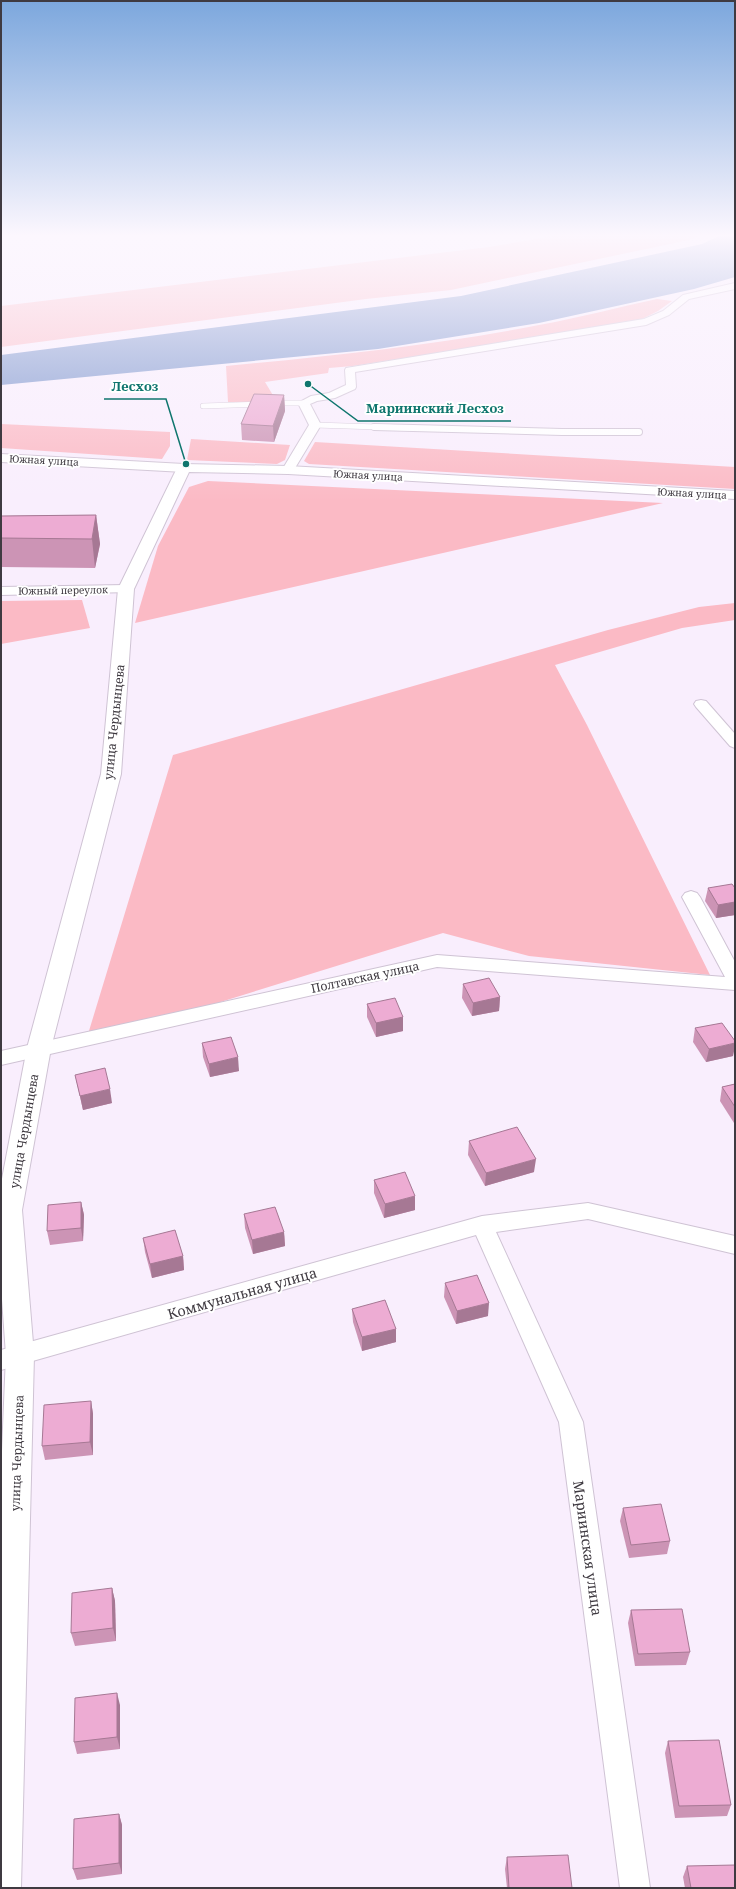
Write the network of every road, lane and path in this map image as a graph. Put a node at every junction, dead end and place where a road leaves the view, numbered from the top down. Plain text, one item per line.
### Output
1 (633, 324) edge
2 (304, 403) junction
3 (203, 406) dead end
4 (314, 425) junction
5 (639, 432) dead end
6 (1, 458) edge
7 (184, 468) junction
8 (288, 470) junction
9 (735, 495) edge
10 (126, 589) junction
11 (1, 591) edge
12 (701, 704) dead end
13 (735, 743) edge
14 (691, 897) dead end
15 (735, 979) edge
16 (735, 984) edge
17 (39, 1048) junction
18 (1, 1058) edge
19 (482, 1225) junction
20 (735, 1245) edge
21 (11, 1358) edge
22 (3, 1888) edge
23 (635, 1888) edge

1 - 2 street
2 - 3 lane
2 - 4 street
4 - 5 lane
4 - 8 street
6 - 7 street, Южная улица
7 - 8 street, Южная улица
7 - 10 street, улица Чердынцева
8 - 9 street, Южная улица
10 - 11 street, Южный переулок
10 - 17 street, улица Чердынцева
12 - 13 street
14 - 15 street
16 - 17 street, Полтавская улица
17 - 18 street, Полтавская улица
17 - 21 street, улица Чердынцева
19 - 20 street, Коммунальная улица
19 - 21 street, Коммунальная улица
19 - 23 street, Мариинская улица
21 - 22 street, улица Чердынцева

